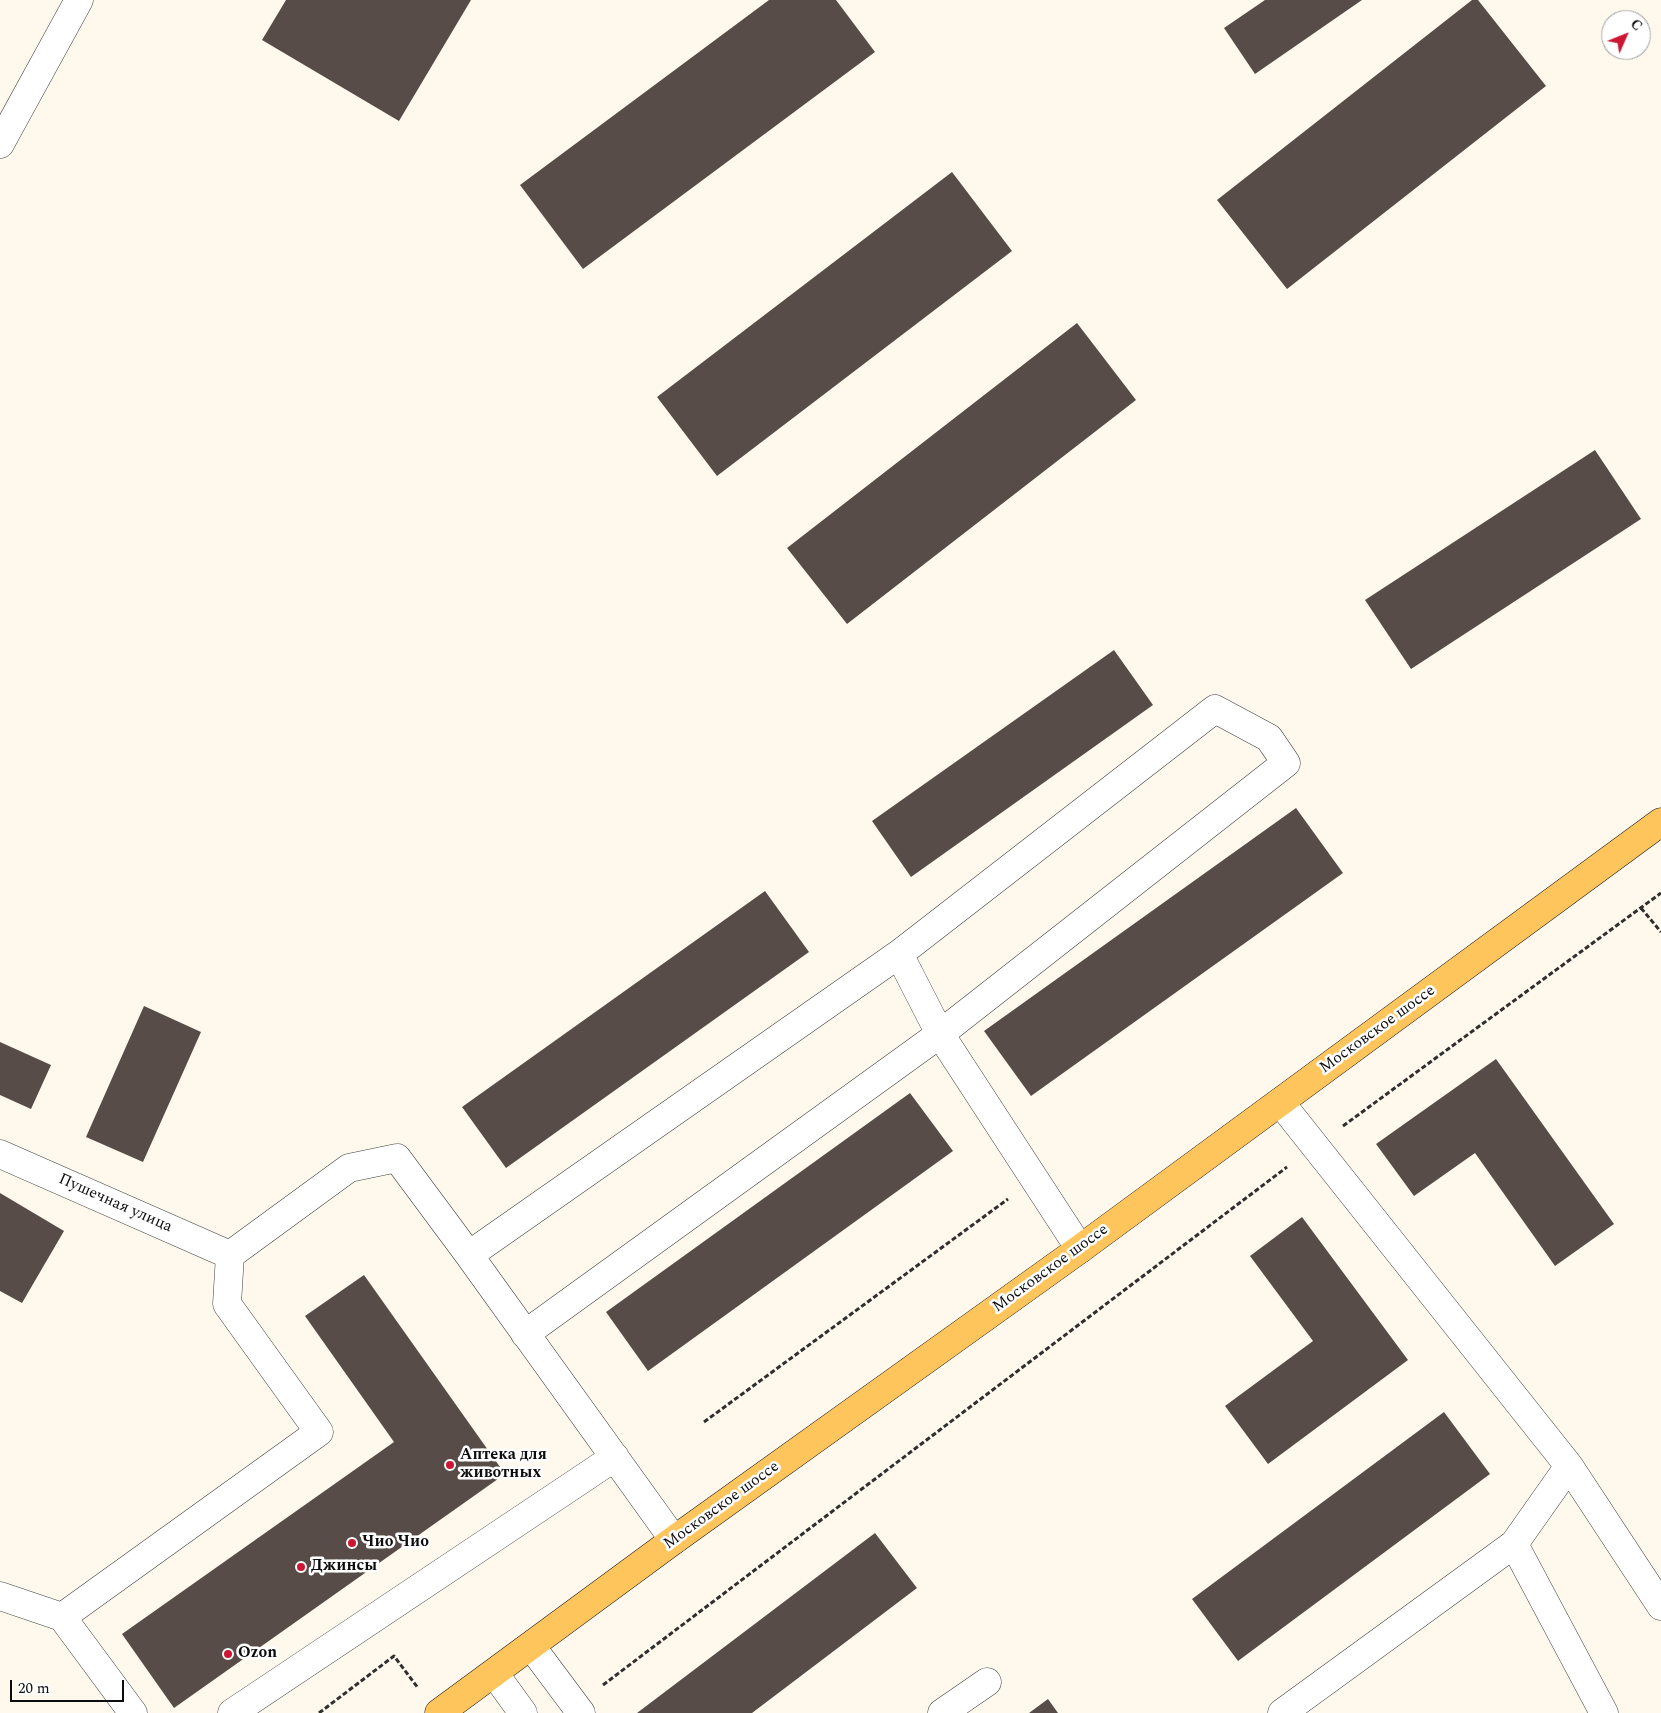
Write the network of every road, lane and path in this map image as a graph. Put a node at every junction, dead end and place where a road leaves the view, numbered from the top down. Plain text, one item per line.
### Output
1 (79, 0) edge
2 (0, 143) edge
3 (1661, 822) edge
4 (1661, 893) edge
5 (1642, 908) junction
6 (1661, 932) edge
7 (898, 954) junction
8 (940, 1034) junction
9 (1280, 1102) junction
10 (1315, 1146) junction
11 (0, 1154) edge
12 (1035, 1180) junction
13 (1080, 1249) junction
14 (230, 1255) junction
15 (469, 1255) junction
16 (525, 1334) junction
17 (704, 1422) dead end
18 (615, 1457) junction
19 (1569, 1466) junction
20 (674, 1540) junction
21 (1514, 1544) junction
22 (0, 1596) edge
23 (1661, 1606) edge
24 (62, 1617) junction
25 (531, 1646) junction
26 (494, 1673) junction
27 (988, 1682) dead end
28 (420, 1692) dead end
29 (579, 1710) edge
30 (133, 1713) edge
31 (232, 1713) edge
32 (319, 1713) edge
33 (439, 1713) edge
34 (523, 1713) edge
35 (942, 1713) edge
36 (1282, 1713) edge
37 (1604, 1713) edge

1 - 2 street
3 - 9 main road, Московское шоссе
4 - 5 path
5 - 6 path
5 - 10 path
7 - 8 street
7 - 8 street
7 - 15 street
8 - 12 street
8 - 16 street
9 - 10 street
9 - 13 main road, Московское шоссе
10 - 19 street
10 - 29 path
11 - 14 street, Пушечная улица
12 - 13 street
12 - 17 path
13 - 20 main road, Московское шоссе
14 - 15 street
14 - 24 street
15 - 16 street
16 - 18 street
18 - 20 street
18 - 31 street
19 - 21 street
19 - 23 street
20 - 25 main road, Московское шоссе
21 - 36 street
21 - 37 street
22 - 24 street
24 - 30 street
25 - 26 main road, Московское шоссе
25 - 29 street
26 - 33 main road, Московское шоссе
26 - 34 street
27 - 35 street
28 - 32 path

